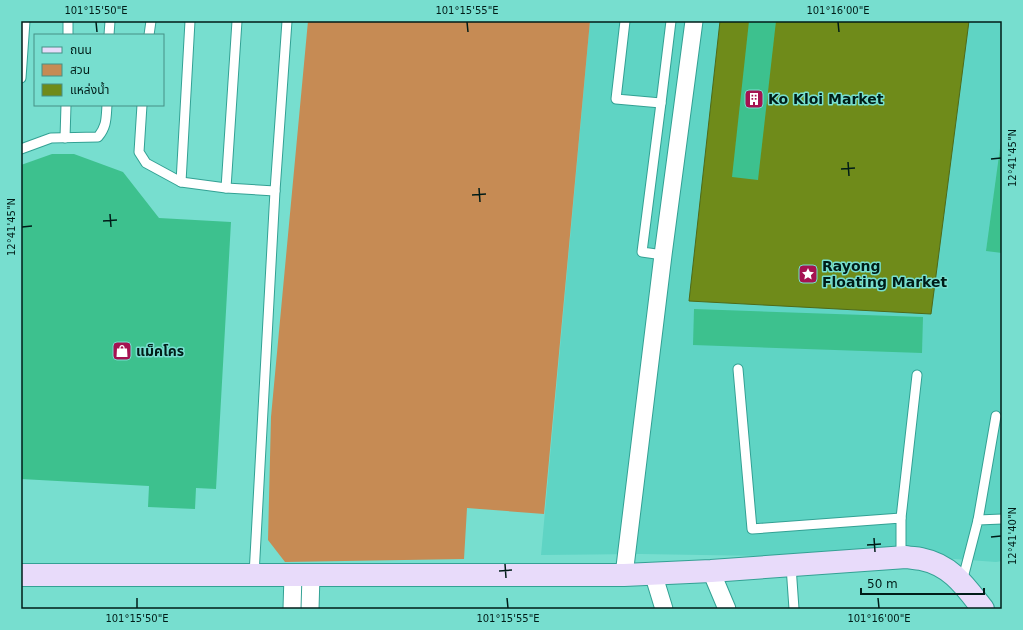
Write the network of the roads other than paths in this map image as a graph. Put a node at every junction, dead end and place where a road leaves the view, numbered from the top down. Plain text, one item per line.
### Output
1 (26, 21) edge
2 (68, 21) edge
3 (110, 21) edge
4 (151, 21) edge
5 (190, 21) edge
6 (237, 21) edge
7 (287, 21) edge
8 (625, 21) edge
9 (671, 21) edge
10 (694, 21) edge
11 (68, 34) edge
12 (110, 34) edge
13 (149, 34) edge
14 (21, 78) edge
15 (660, 103) junction
16 (66, 106) edge
17 (107, 106) edge
18 (142, 106) edge
19 (65, 138) junction
20 (21, 149) edge
21 (181, 182) junction
22 (226, 188) junction
23 (274, 191) junction
24 (663, 255) junction
25 (738, 369) dead end
26 (917, 375) dead end
27 (996, 416) dead end
28 (901, 518) junction
29 (1002, 519) edge
30 (978, 520) junction
31 (901, 558) junction
32 (791, 566) junction
33 (711, 571) junction
34 (653, 573) junction
35 (21, 575) edge
36 (254, 575) junction
37 (302, 575) junction
38 (624, 575) junction
39 (962, 582) junction
40 (292, 609) edge
41 (310, 609) edge
42 (664, 609) edge
43 (727, 609) edge
44 (794, 609) edge
45 (983, 609) edge

1 - 14 lane
2 - 11 lane
3 - 12 lane
4 - 13 lane
5 - 21 lane
6 - 22 lane
7 - 23 lane
8 - 15 lane
9 - 15 lane
10 - 24 street
15 - 24 lane
16 - 19 lane
17 - 19 lane
18 - 21 lane
19 - 20 lane
21 - 22 lane
22 - 23 lane
23 - 36 lane
24 - 38 street
25 - 28 lane
26 - 28 lane
27 - 30 lane
28 - 31 lane
29 - 30 lane
30 - 39 lane
31 - 32 street
31 - 39 street
32 - 33 street
32 - 44 lane
33 - 34 street
33 - 43 street
34 - 38 street
34 - 42 street
35 - 36 street
36 - 37 street
37 - 38 street
37 - 40 street
37 - 41 street
39 - 45 street

